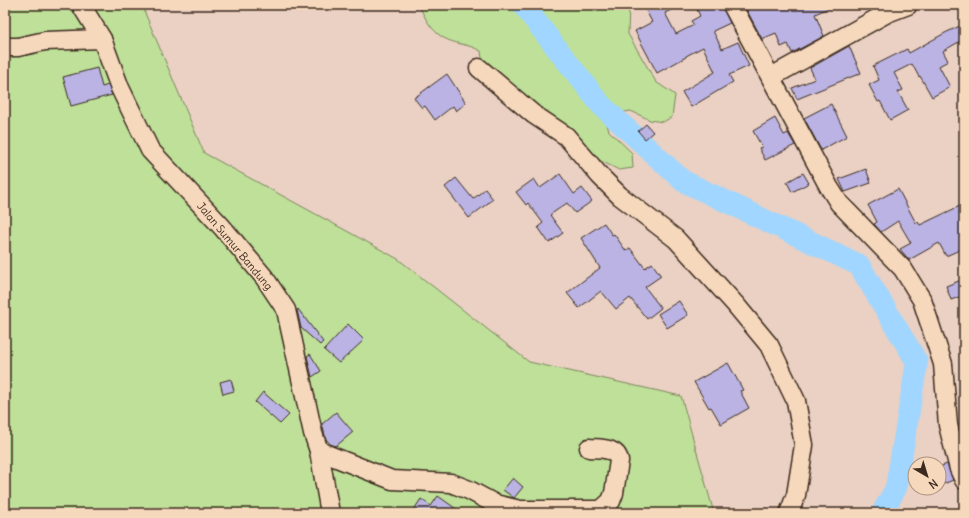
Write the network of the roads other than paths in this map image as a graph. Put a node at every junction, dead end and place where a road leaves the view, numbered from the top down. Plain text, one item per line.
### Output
1 (81, 5) edge
2 (732, 5) edge
3 (908, 5) edge
4 (102, 39) junction
5 (5, 47) edge
6 (479, 68) dead end
7 (771, 77) junction
8 (589, 448) dead end
9 (319, 451) junction
10 (964, 480) edge
11 (330, 513) edge
12 (789, 513) edge

1 - 4 street, Jalan Sumur Bandung
2 - 7 street
3 - 7 street
4 - 5 street
4 - 9 street, Jalan Sumur Bandung
6 - 12 street
7 - 10 street
8 - 9 street
9 - 11 street, Jalan Sumur Bandung

